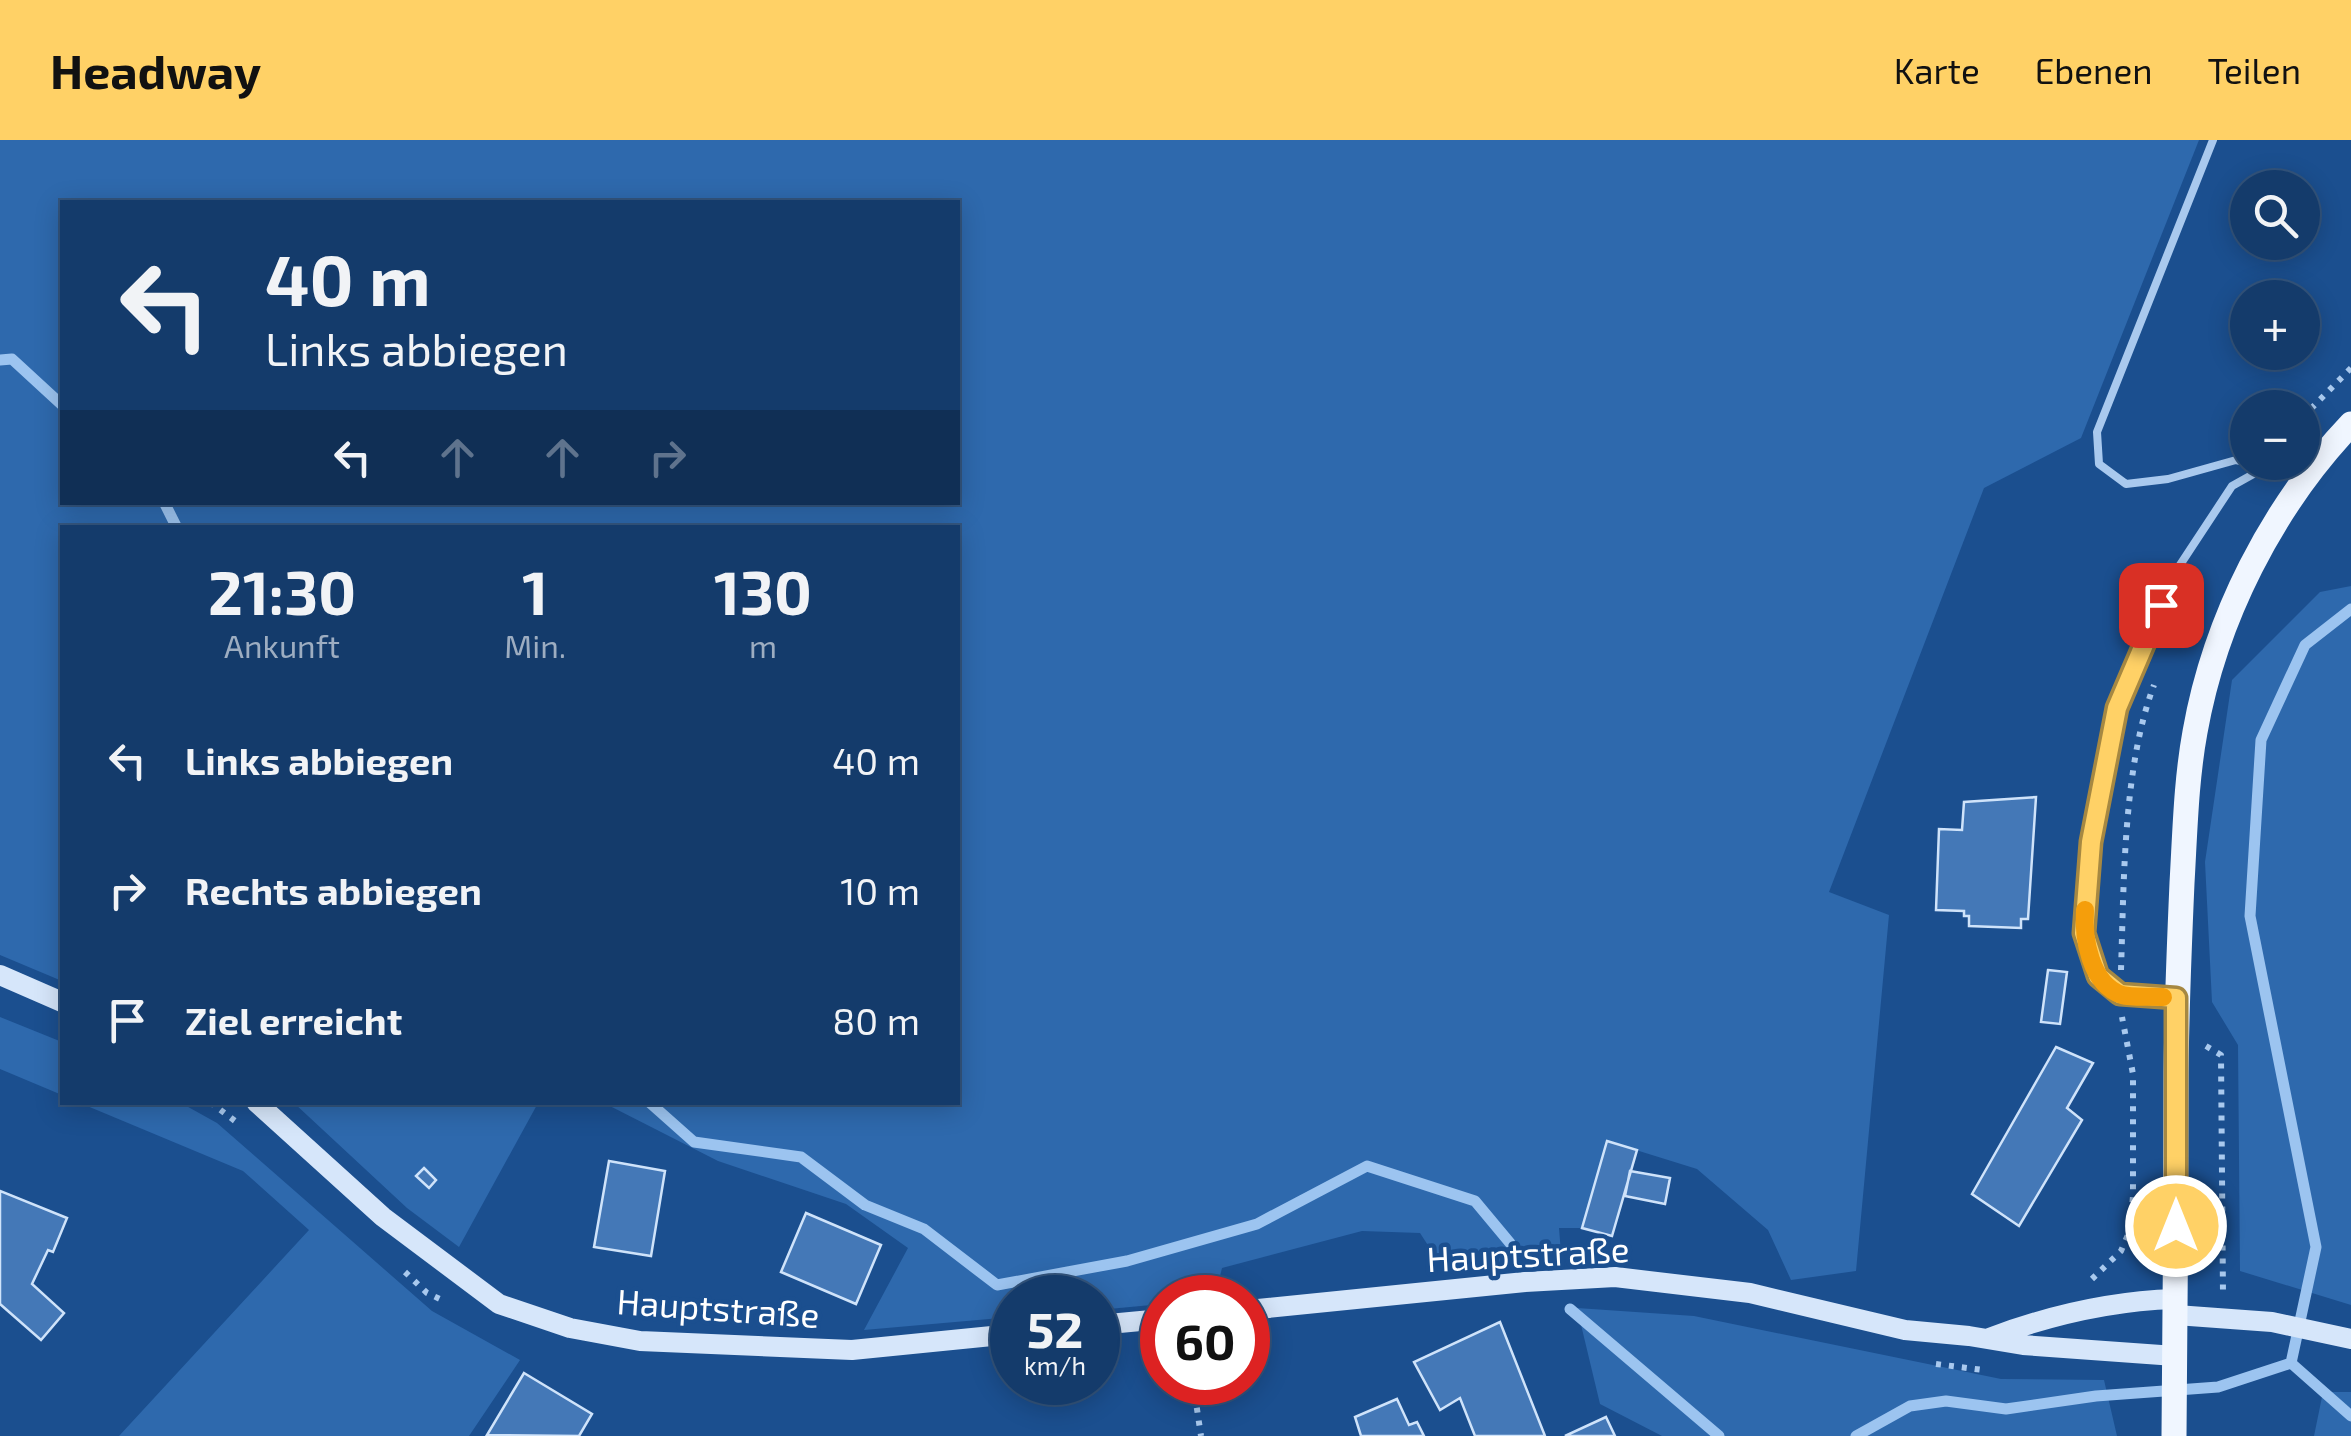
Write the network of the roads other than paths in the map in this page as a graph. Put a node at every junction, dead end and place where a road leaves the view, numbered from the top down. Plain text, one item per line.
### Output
1 (2213, 140) edge
2 (2351, 424) edge
3 (2230, 462) edge
4 (2243, 480) edge
5 (2298, 480) edge
6 (2303, 482) junction
7 (0, 975) edge
8 (2176, 998) junction
9 (60, 1001) edge
10 (259, 1105) edge
11 (2176, 1307) junction
12 (1270, 1308) edge
13 (990, 1336) edge
14 (1988, 1339) junction
15 (2351, 1339) edge
16 (2175, 1363) junction
17 (2174, 1436) edge

1 - 3 lane
2 - 6 main road
4 - 8 lane
5 - 6 lane
6 - 8 main road
7 - 9 main road
8 - 11 main road
10 - 13 main road, Hauptstraße
11 - 14 main road, Hauptstraße
11 - 15 main road, Hauptstraße
11 - 16 main road
12 - 14 main road, Hauptstraße
14 - 16 main road, Hauptstraße
16 - 17 main road

